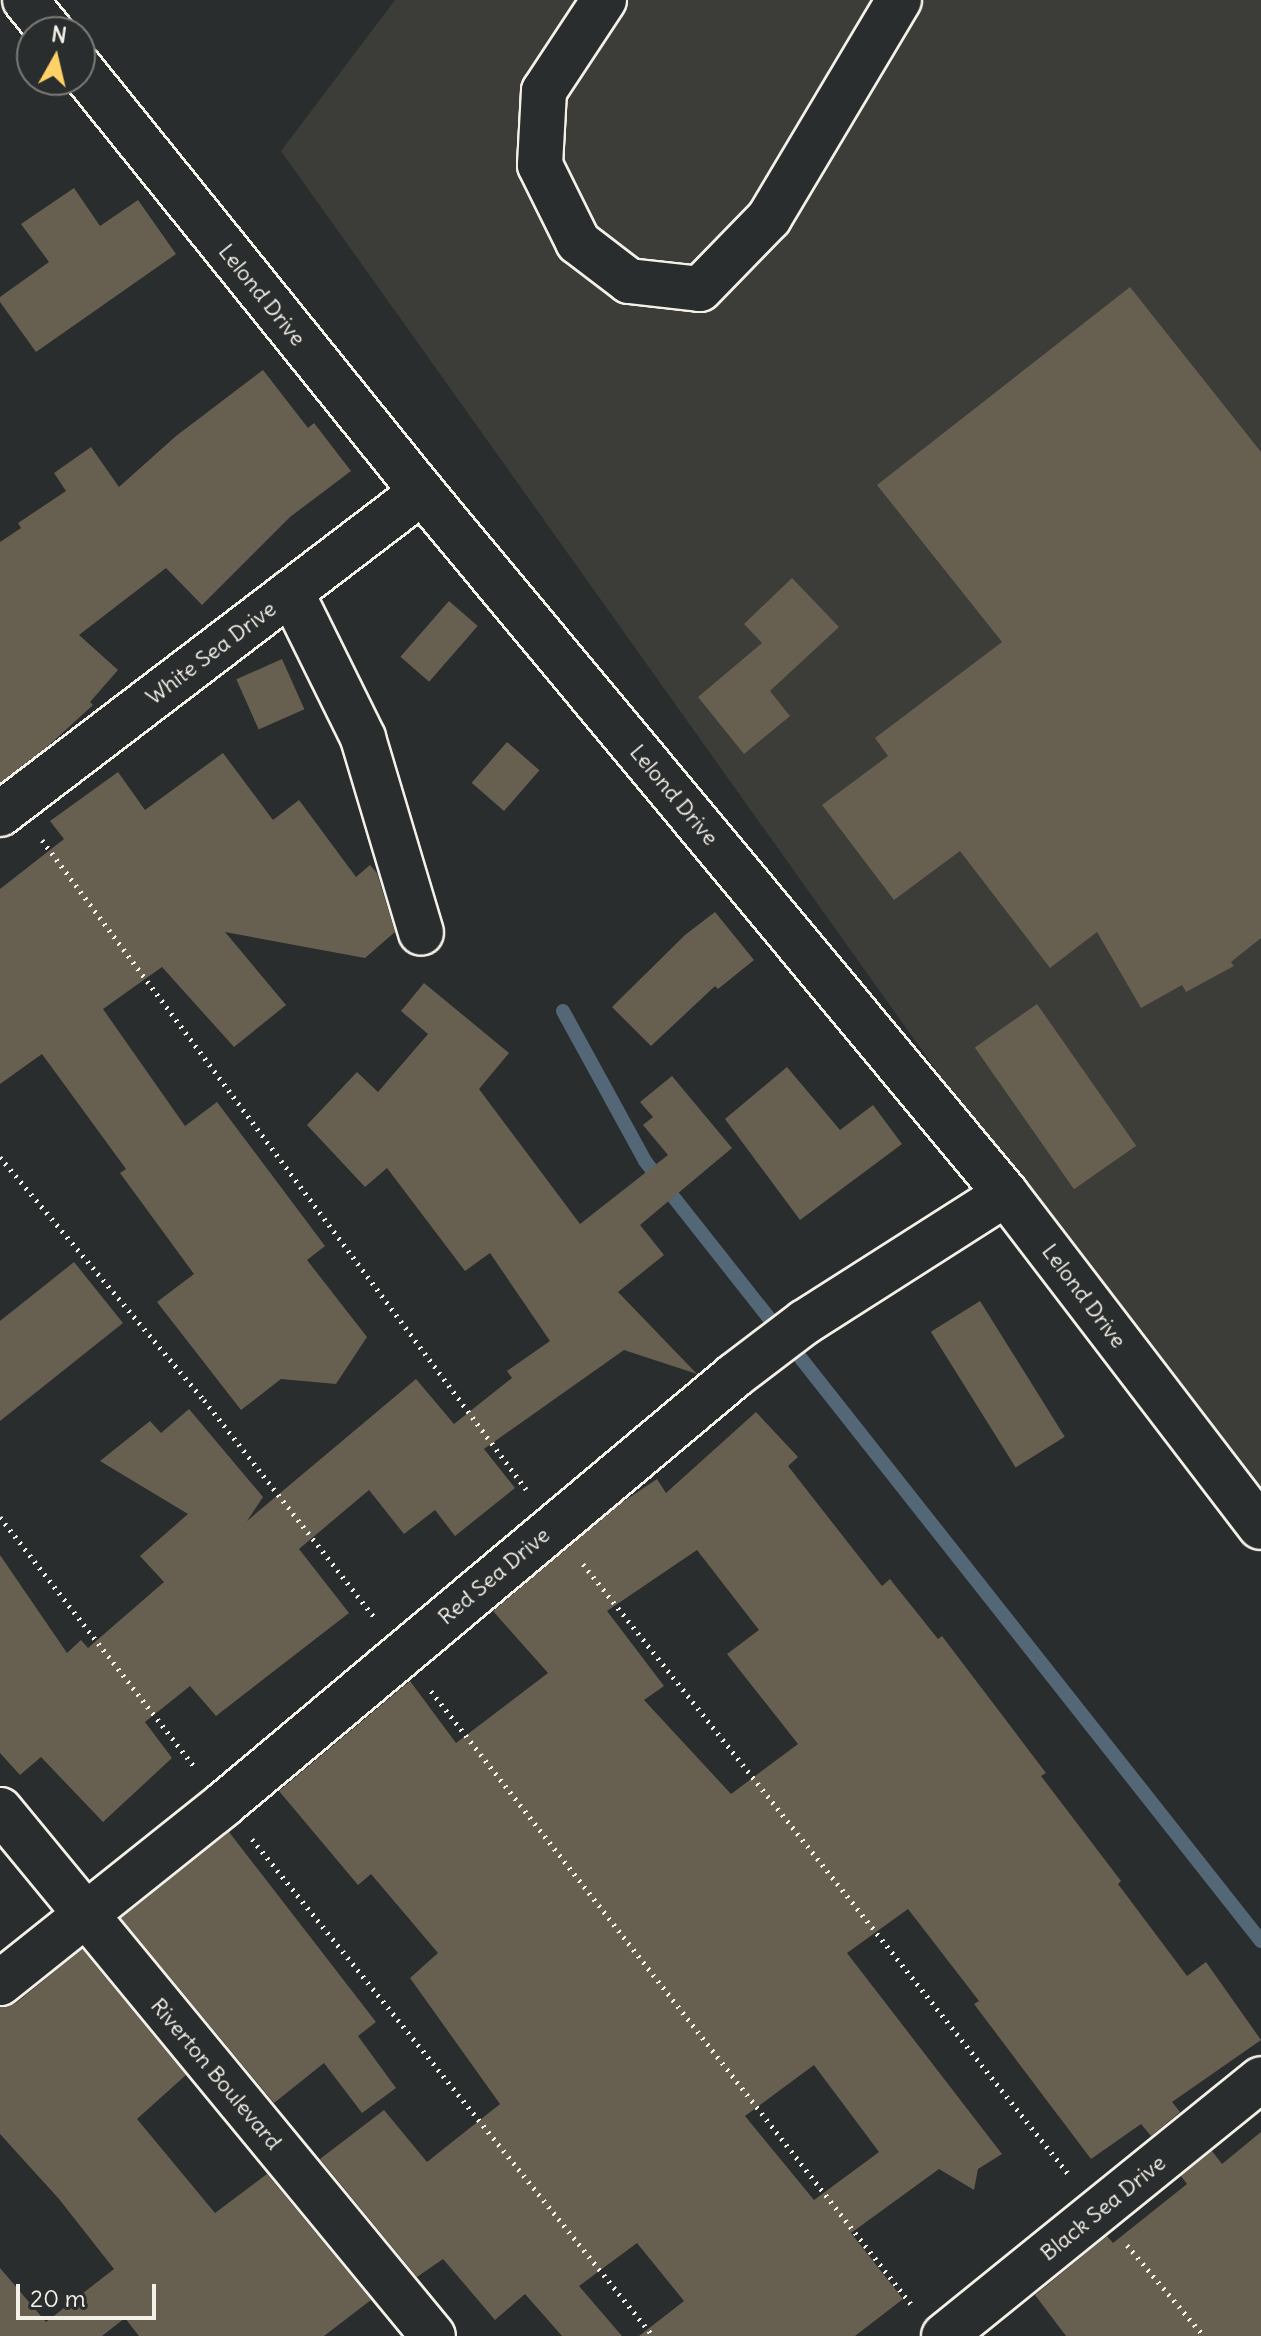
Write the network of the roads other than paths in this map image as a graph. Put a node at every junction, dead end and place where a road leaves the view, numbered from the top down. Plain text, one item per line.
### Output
1 (25, 0) edge
2 (604, 0) edge
3 (899, 0) edge
4 (38, 16) edge
5 (96, 88) edge
6 (422, 492) junction
7 (291, 592) junction
8 (7, 808) edge
9 (421, 933) dead end
10 (1006, 1194) junction
11 (1261, 1527) edge
12 (0, 1810) edge
13 (84, 1914) junction
14 (0, 1983) edge
15 (1261, 2079) edge
16 (930, 2324) edge
17 (433, 2336) edge

1 - 4 street
2 - 3 street
5 - 6 street, Lelond Drive
6 - 7 street, White Sea Drive
6 - 10 street, Lelond Drive
7 - 8 street, White Sea Drive
7 - 9 street
10 - 11 street, Lelond Drive
10 - 13 street, Red Sea Drive
12 - 13 street, Riverton Boulevard
13 - 14 street, Red Sea Drive
13 - 17 street, Riverton Boulevard
15 - 16 street, Black Sea Drive

